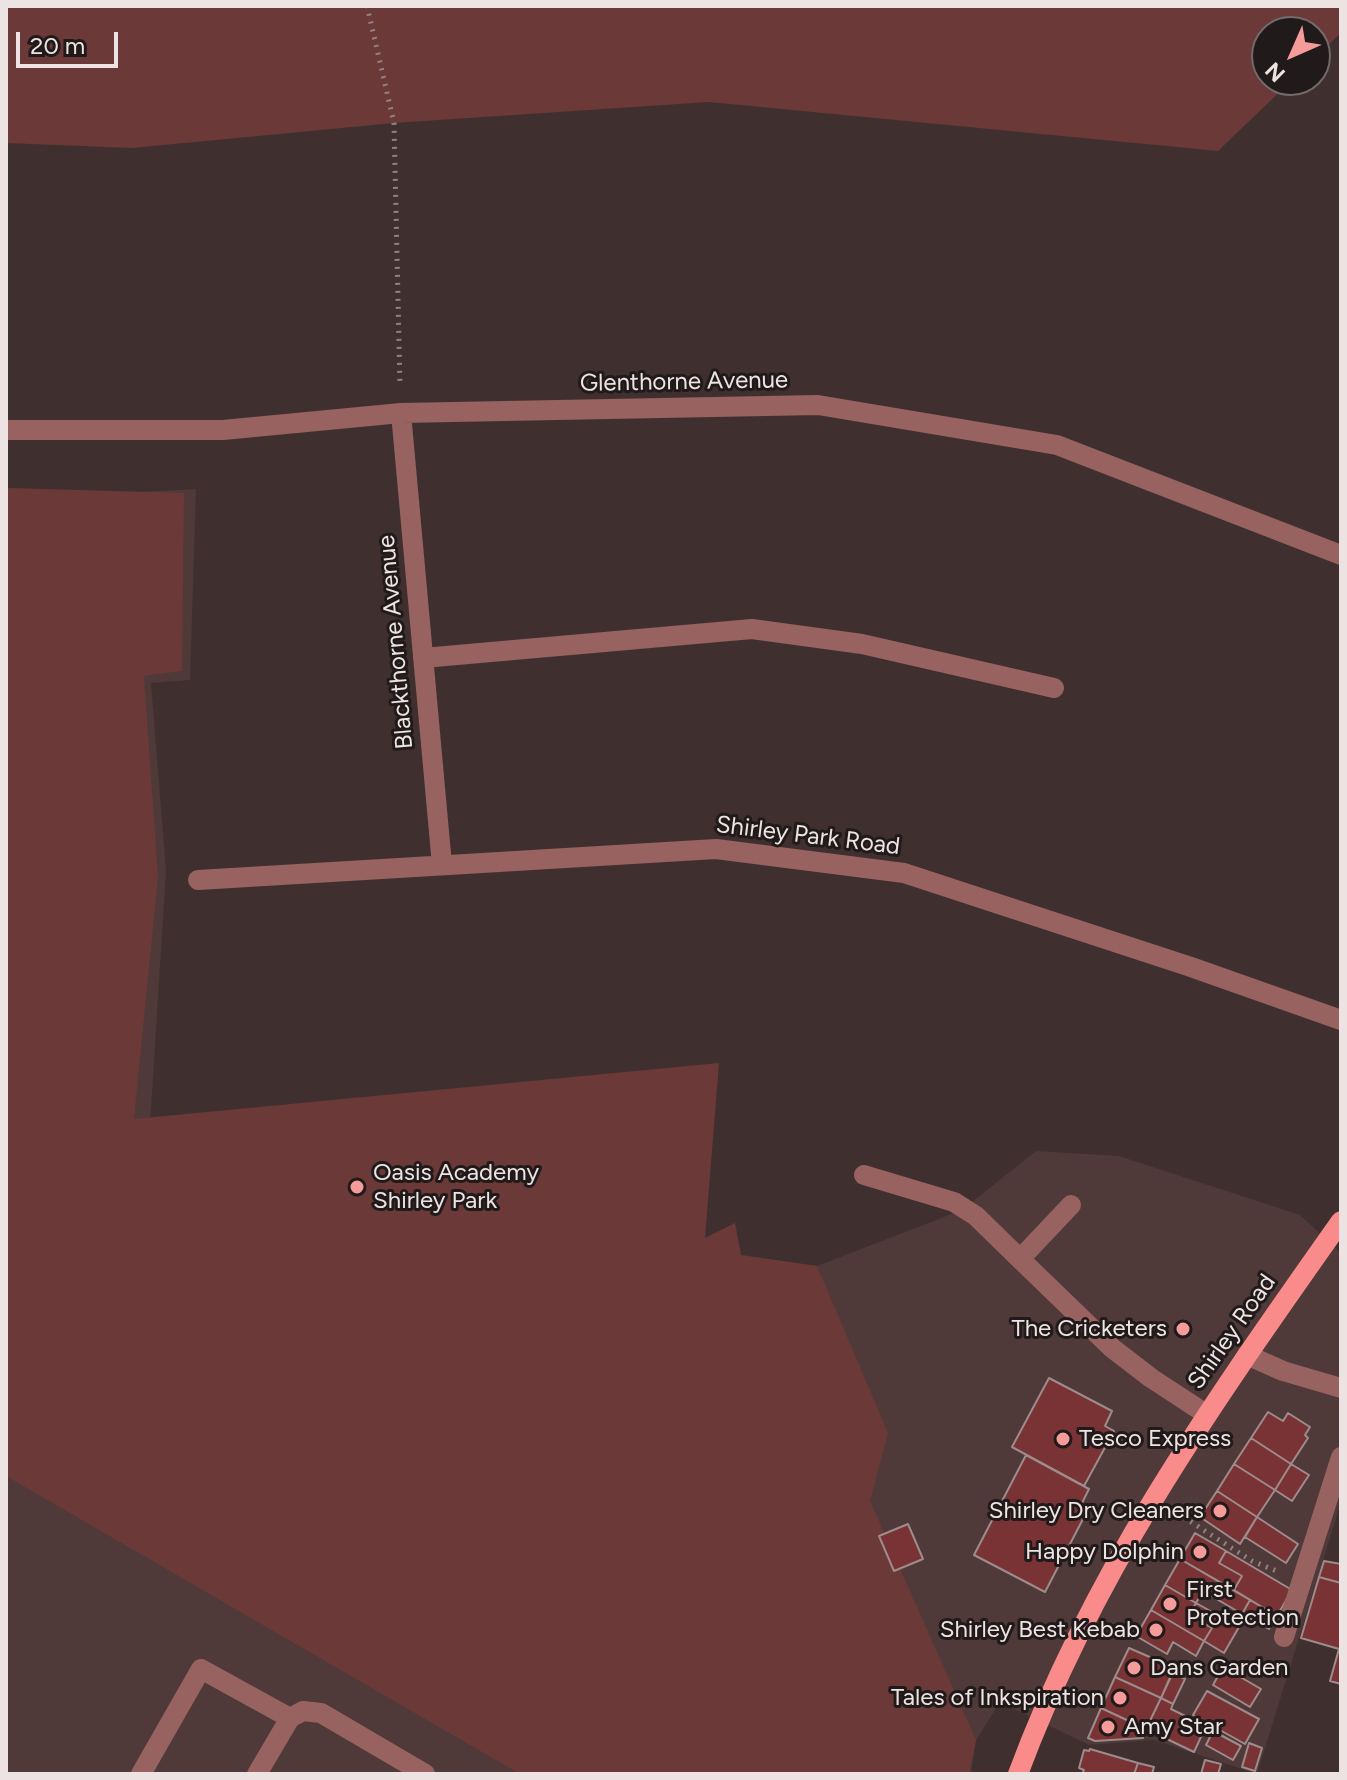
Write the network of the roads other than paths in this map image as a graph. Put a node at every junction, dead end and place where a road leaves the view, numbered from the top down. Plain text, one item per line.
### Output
1 (401, 413) junction
2 (6, 430) edge
3 (1341, 555) edge
4 (423, 658) junction
5 (1054, 688) dead end
6 (442, 865) junction
7 (198, 880) dead end
8 (1341, 1020) edge
9 (864, 1175) dead end
10 (1071, 1205) dead end
11 (1341, 1221) edge
12 (1020, 1259) junction
13 (1247, 1355) junction
14 (1341, 1388) edge
15 (1206, 1414) junction
16 (1341, 1457) edge
17 (1284, 1637) dead end
18 (290, 1718) junction
19 (141, 1774) edge
20 (257, 1774) edge
21 (425, 1774) edge
22 (1018, 1774) edge

1 - 2 street, Glenthorne Avenue
1 - 3 street, Glenthorne Avenue
1 - 4 street, Blackthorne Avenue
4 - 5 street
4 - 6 street, Blackthorne Avenue
6 - 7 street, Shirley Park Road
6 - 8 street, Shirley Park Road
9 - 12 street
10 - 12 street
11 - 13 main road, Shirley Road
12 - 15 street
13 - 14 street
13 - 15 main road, Shirley Road
15 - 22 main road, Shirley Road
16 - 17 street
18 - 19 street
18 - 20 street
18 - 21 street

